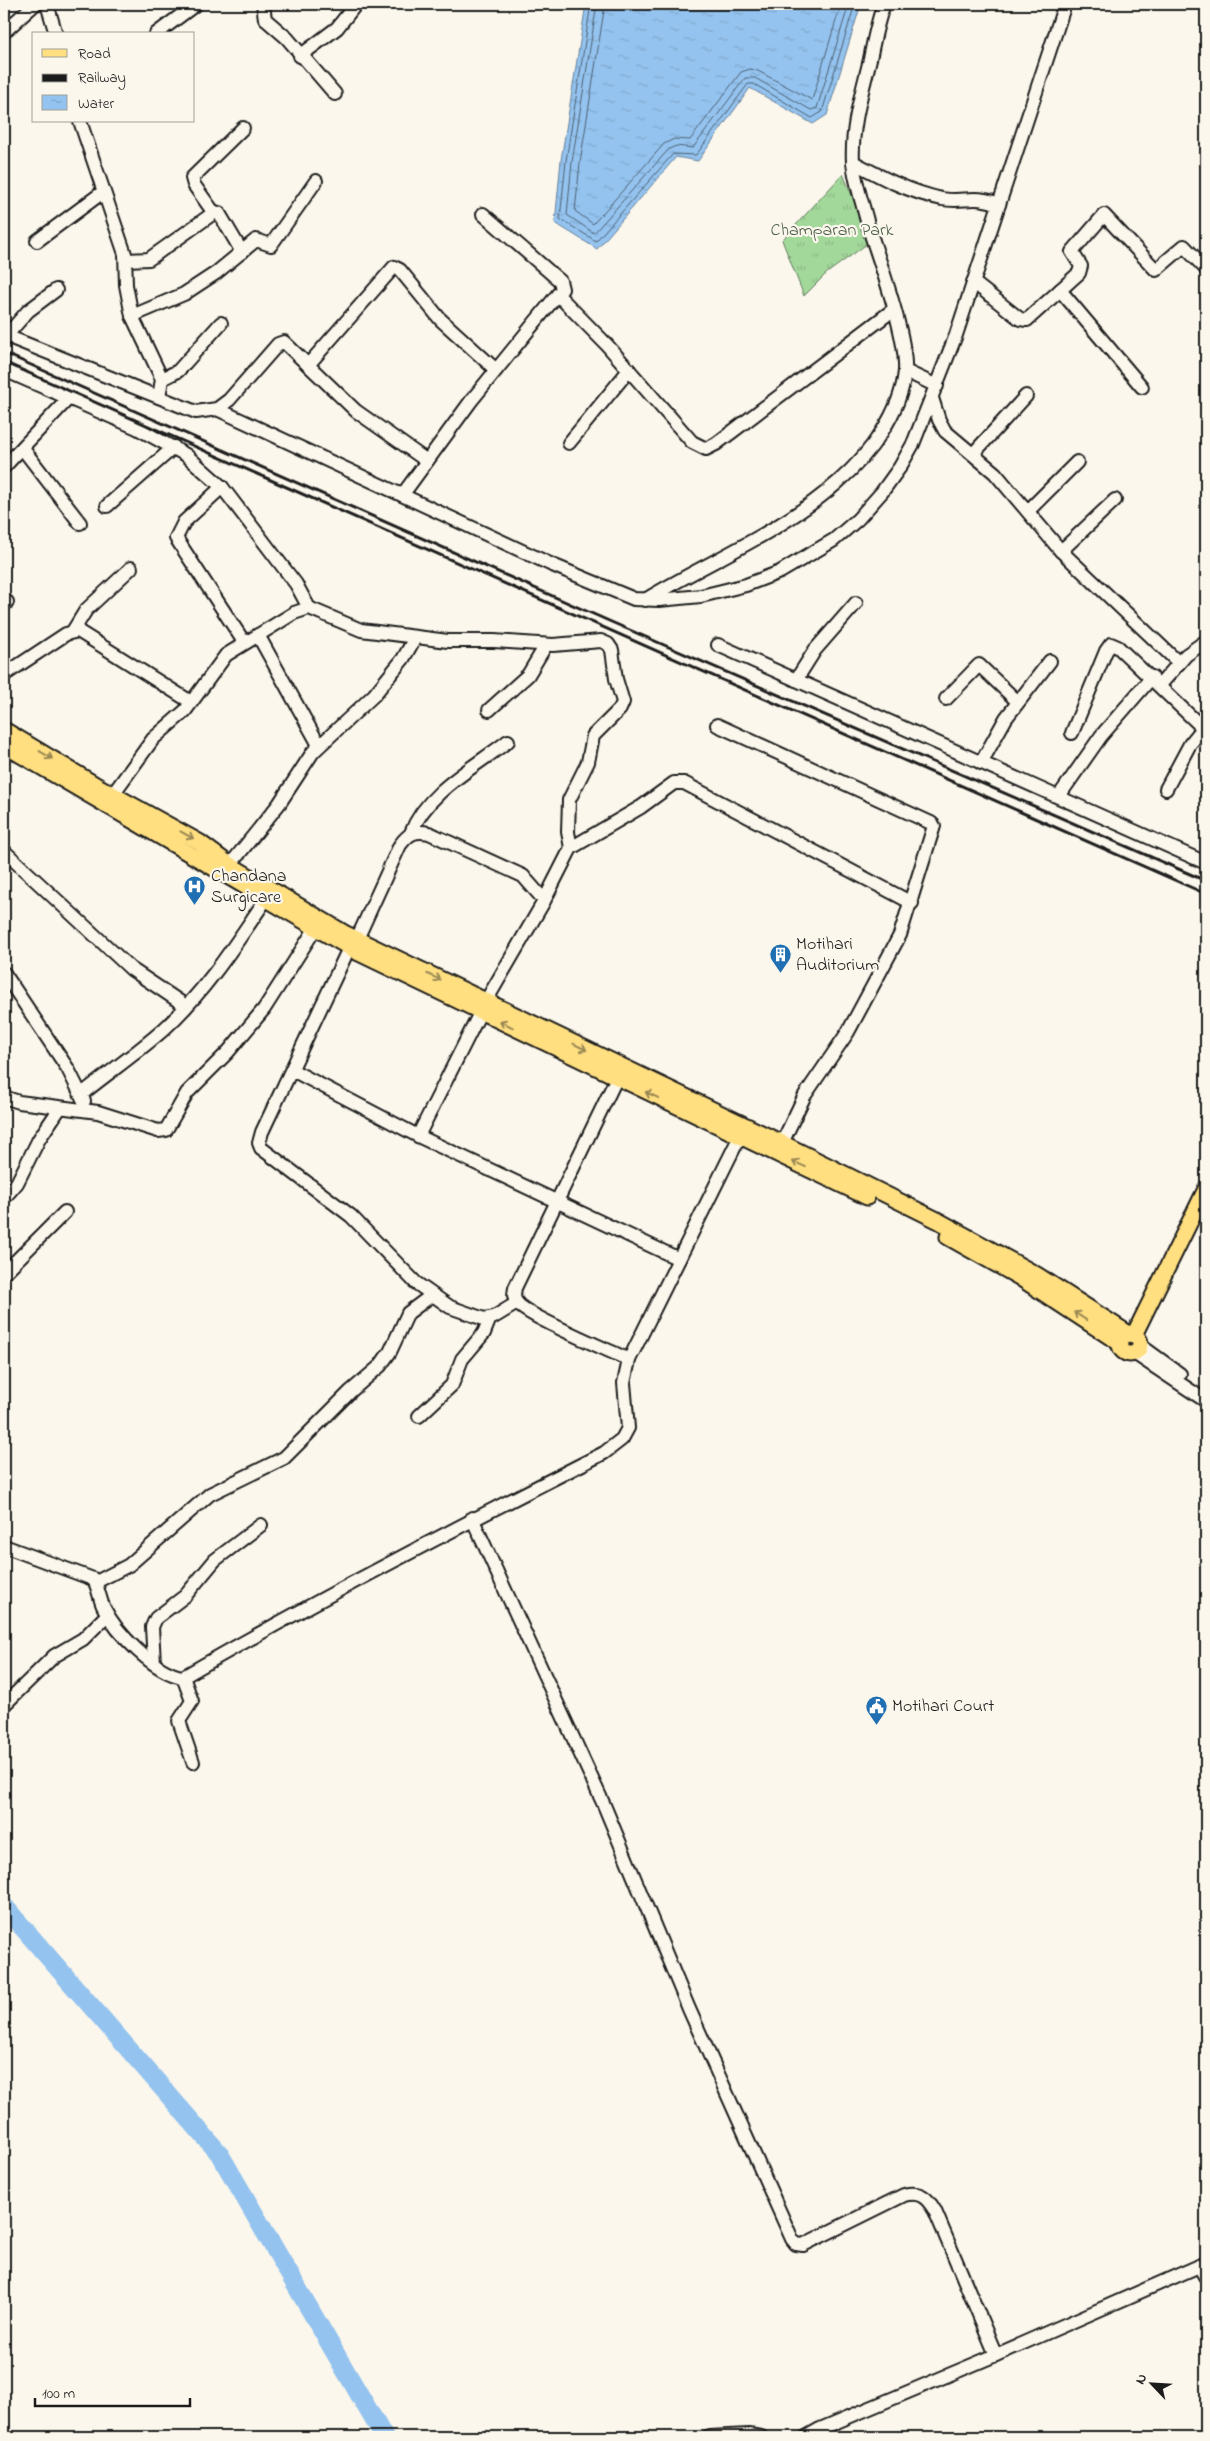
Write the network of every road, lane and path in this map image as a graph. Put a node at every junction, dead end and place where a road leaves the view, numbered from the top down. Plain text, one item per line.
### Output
1 (35, 4) edge
2 (47, 4) edge
3 (196, 4) edge
4 (263, 4) edge
5 (356, 4) edge
6 (884, 4) edge
7 (1064, 4) edge
8 (4, 32) edge
9 (55, 32) edge
10 (159, 32) edge
11 (300, 56) junction
12 (335, 94) dead end
13 (80, 122) edge
14 (243, 128) dead end
15 (853, 162) junction
16 (316, 181) dead end
17 (103, 192) junction
18 (998, 204) junction
19 (214, 212) junction
20 (483, 214) dead end
21 (37, 240) dead end
22 (242, 252) junction
23 (126, 260) junction
24 (1206, 269) edge
25 (973, 282) junction
26 (56, 290) dead end
27 (1060, 290) junction
28 (558, 295) junction
29 (893, 310) junction
30 (132, 316) junction
31 (221, 322) dead end
32 (5, 336) edge
33 (308, 365) junction
34 (4, 370) edge
35 (496, 370) junction
36 (629, 370) junction
37 (904, 371) junction
38 (162, 379) junction
39 (1142, 387) dead end
40 (934, 392) junction
41 (1026, 396) dead end
42 (159, 398) junction
43 (68, 399) junction
44 (217, 409) junction
45 (569, 443) dead end
46 (174, 447) junction
47 (23, 449) junction
48 (973, 454) junction
49 (427, 460) junction
50 (1077, 462) dead end
51 (4, 467) edge
52 (222, 487) junction
53 (403, 494) junction
54 (1116, 500) dead end
55 (107, 506) dead end
56 (1028, 511) junction
57 (80, 523) dead end
58 (1061, 551) junction
59 (131, 568) dead end
60 (643, 601) junction
61 (856, 603) dead end
62 (309, 608) junction
63 (73, 631) junction
64 (258, 635) junction
65 (415, 638) junction
66 (1206, 640) edge
67 (244, 642) junction
68 (718, 644) dead end
69 (546, 645) junction
70 (1050, 661) dead end
71 (1178, 663) junction
72 (4, 675) edge
73 (796, 680) junction
74 (1156, 681) junction
75 (946, 698) dead end
76 (191, 702) junction
77 (1018, 702) junction
78 (489, 710) dead end
79 (717, 725) dead end
80 (1205, 729) edge
81 (4, 730) edge
82 (1072, 734) dead end
83 (508, 741) dead end
84 (4, 745) edge
85 (319, 745) junction
86 (980, 763) junction
87 (1166, 789) dead end
88 (113, 794) junction
89 (1059, 796) junction
90 (411, 833) junction
91 (571, 848) junction
92 (4, 851) edge
93 (1206, 864) edge
94 (230, 865) junction
95 (266, 899) junction
96 (544, 900) junction
97 (912, 902) junction
98 (315, 929) junction
99 (353, 943) junction
100 (4, 974) edge
101 (186, 1006) junction
102 (484, 1007) junction
103 (292, 1070) junction
104 (619, 1072) junction
105 (82, 1094) junction
106 (4, 1097) edge
107 (60, 1108) junction
108 (88, 1110) junction
109 (742, 1131) junction
110 (418, 1136) junction
111 (782, 1143) junction
112 (1206, 1189) edge
113 (4, 1198) edge
114 (556, 1201) junction
115 (65, 1212) dead end
116 (1206, 1213) edge
117 (679, 1259) junction
118 (4, 1273) edge
119 (432, 1295) junction
120 (517, 1303) junction
121 (490, 1318) junction
122 (1133, 1342) junction
123 (630, 1360) junction
124 (1206, 1392) edge
125 (1206, 1401) edge
126 (420, 1416) dead end
127 (472, 1518) junction
128 (261, 1525) dead end
129 (4, 1546) edge
130 (96, 1582) junction
131 (107, 1615) junction
132 (154, 1663) junction
133 (183, 1677) junction
134 (4, 1704) edge
135 (193, 1762) dead end
136 (1202, 2264) edge
137 (1206, 2278) edge
138 (996, 2355) junction
139 (709, 2437) edge
140 (761, 2437) edge
141 (806, 2437) edge

1 - 8 street
2 - 9 street
3 - 10 street
4 - 11 street
5 - 11 street
6 - 15 street
7 - 18 street
11 - 12 street
13 - 17 street
14 - 19 street
15 - 18 street
15 - 29 street
16 - 22 street
17 - 21 street
17 - 23 street
18 - 25 street
19 - 22 street
19 - 23 street
20 - 28 street
22 - 30 street
23 - 30 street
24 - 27 street
25 - 27 street
25 - 40 street
26 - 32 street
27 - 39 street
28 - 35 street
28 - 36 street
29 - 36 street
29 - 37 street
30 - 38 street
31 - 38 street
32 - 42 street
33 - 35 street
33 - 44 street
33 - 49 street
34 - 43 street
35 - 49 street
36 - 45 street
37 - 40 street
37 - 60 street
38 - 42 street
40 - 48 street
40 - 60 street
41 - 48 street
42 - 44 street
43 - 46 street
43 - 47 street
44 - 53 street
46 - 52 street
46 - 55 street
47 - 51 street
47 - 57 street
48 - 56 street
49 - 53 street
50 - 56 street
52 - 62 street
52 - 67 street
53 - 60 street
54 - 58 street
56 - 58 street
58 - 71 street
59 - 63 street
61 - 73 street
62 - 64 street
62 - 65 street
63 - 72 street
63 - 76 street
64 - 67 street
64 - 85 street
65 - 69 street
65 - 85 street
66 - 71 street
67 - 76 street
68 - 73 street
69 - 78 street
69 - 91 street
70 - 77 street
71 - 74 street
73 - 86 street
74 - 80 street
74 - 82 street
74 - 89 street
75 - 77 street
76 - 88 street
77 - 86 street
79 - 97 street
80 - 87 street
81 -> 88 main road
83 - 90 street
84 - 95 main road
85 - 94 street
86 - 89 street
88 -> 94 main road
89 - 93 street
90 - 96 street
90 - 99 street
91 - 96 street
91 - 97 street
92 - 101 street
94 - 99 main road
95 - 98 main road
95 - 101 street
96 - 102 street
97 - 111 street
98 - 99 main road
98 - 108 street
99 - 102 main road
99 - 103 street
100 - 105 street
101 - 105 street
102 - 104 main road
102 - 110 street
103 - 110 street
103 - 119 street
104 - 109 main road
104 - 114 street
105 - 108 street
106 - 107 street
107 - 108 street
107 - 113 street
109 - 111 main road
109 - 117 street
122 -> 109 main road
110 - 114 street
111 - 122 main road
112 - 122 main road
114 - 117 street
114 - 120 street
115 - 118 street
116 - 122 main road
117 - 123 street
119 - 121 street
119 - 130 street
120 - 121 street
120 - 123 street
121 - 126 street
122 - 124 street
122 - 125 street
123 - 127 street
127 - 133 street
127 - 138 street
128 - 132 street
129 - 130 street
130 - 131 street
131 - 132 street
131 - 134 street
132 - 133 street
133 - 135 street
136 - 137 street
136 - 138 street
138 - 141 street
139 - 140 street

